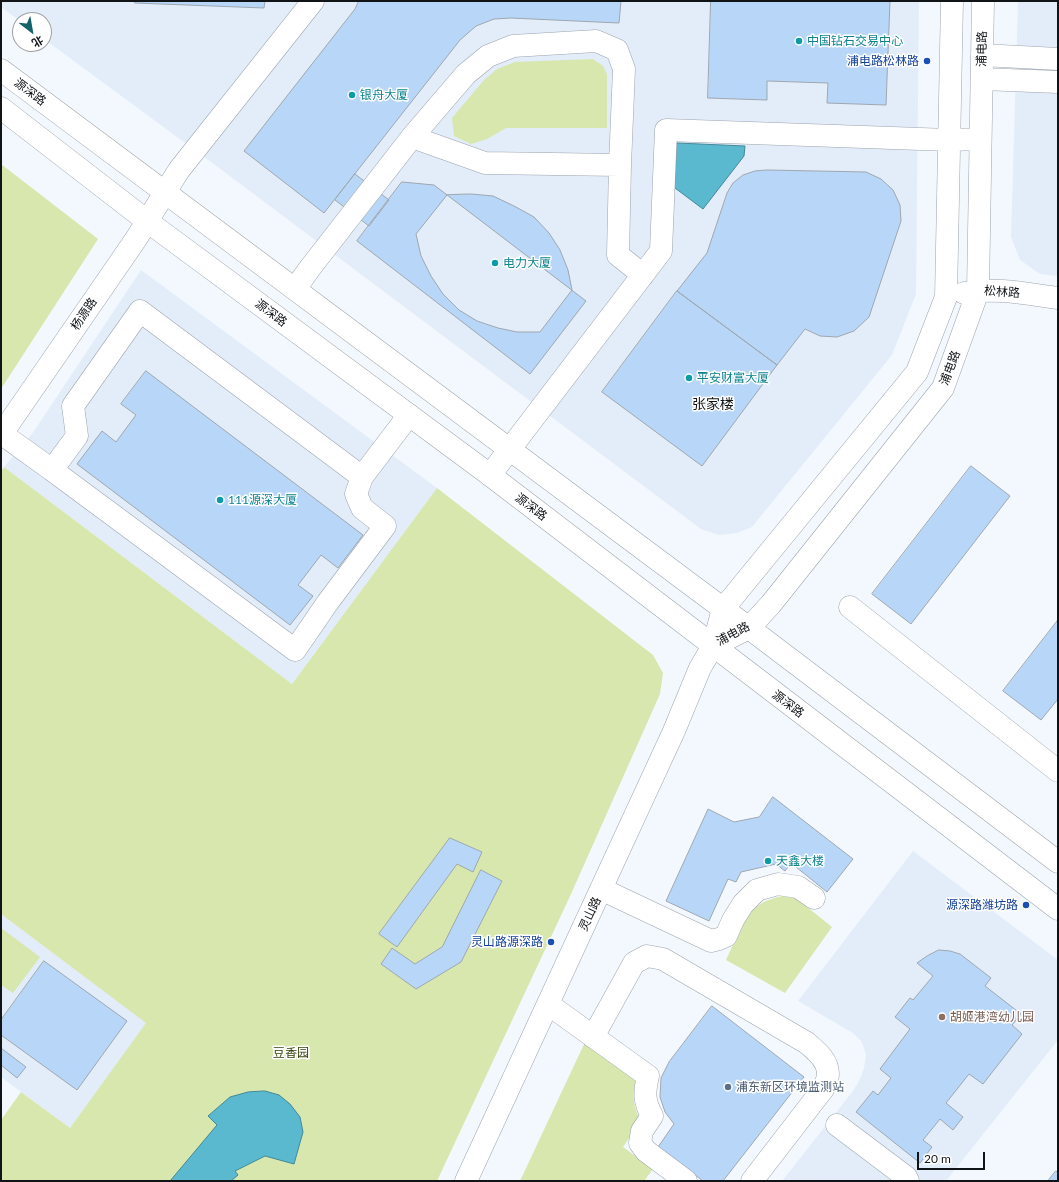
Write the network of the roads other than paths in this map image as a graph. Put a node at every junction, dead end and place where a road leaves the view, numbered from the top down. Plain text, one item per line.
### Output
1 (313, 1) edge
2 (952, 1) edge
3 (983, 1) edge
4 (982, 55) junction
5 (1058, 59) edge
6 (1, 70) edge
7 (982, 79) junction
8 (1058, 82) edge
9 (1, 108) edge
10 (412, 137) junction
11 (980, 139) junction
12 (949, 140) junction
13 (620, 165) junction
14 (165, 192) junction
15 (147, 221) junction
16 (643, 275) junction
17 (295, 289) junction
18 (978, 291) junction
19 (946, 297) junction
20 (1058, 298) edge
21 (409, 415) junction
22 (2, 434) edge
23 (510, 449) junction
24 (52, 470) junction
25 (490, 475) junction
26 (362, 477) junction
27 (850, 607) dead end
28 (723, 609) junction
29 (749, 628) junction
30 (713, 646) junction
31 (1058, 771) edge
32 (1058, 862) edge
33 (601, 889) junction
34 (814, 898) dead end
35 (1058, 909) edge
36 (548, 1004) junction
37 (593, 1037) junction
38 (837, 1125) dead end
39 (466, 1181) edge
40 (686, 1181) edge
41 (752, 1181) edge
42 (908, 1181) edge

1 - 14 main road, 杨源路
2 - 12 main road, 浦电路
3 - 4 main road, 浦电路
4 - 5 main road
4 - 7 main road, 浦电路
6 - 14 main road, 源深路
7 - 8 main road
7 - 11 main road, 浦电路
9 - 15 main road, 源深路
10 - 13 main road
10 - 13 main road
10 - 17 main road
11 - 12 main road
11 - 18 main road, 浦电路
12 - 16 main road
12 - 19 main road, 浦电路
13 - 16 main road
14 - 15 main road, 杨源路
14 - 17 main road, 源深路
15 - 21 main road, 源深路
15 - 22 main road, 杨源路
16 - 23 main road
17 - 23 main road, 源深路
18 - 19 main road, 松林路
18 - 20 main road, 松林路
18 - 29 main road, 浦电路
19 - 28 main road, 浦电路
21 - 25 main road, 源深路
21 - 26 main road
22 - 24 main road
23 - 25 main road
23 - 28 main road, 源深路
24 - 26 main road
24 - 26 main road
25 - 30 main road, 源深路
27 - 31 main road
28 - 29 main road, 源深路
28 - 30 main road, 浦电路
29 - 30 main road, 浦电路
29 - 32 main road, 源深路
30 - 33 main road, 灵山路
30 - 35 main road, 源深路
33 - 34 main road
33 - 36 main road, 灵山路
36 - 37 main road
36 - 39 main road, 灵山路
37 - 40 main road
37 - 41 main road
38 - 42 main road

